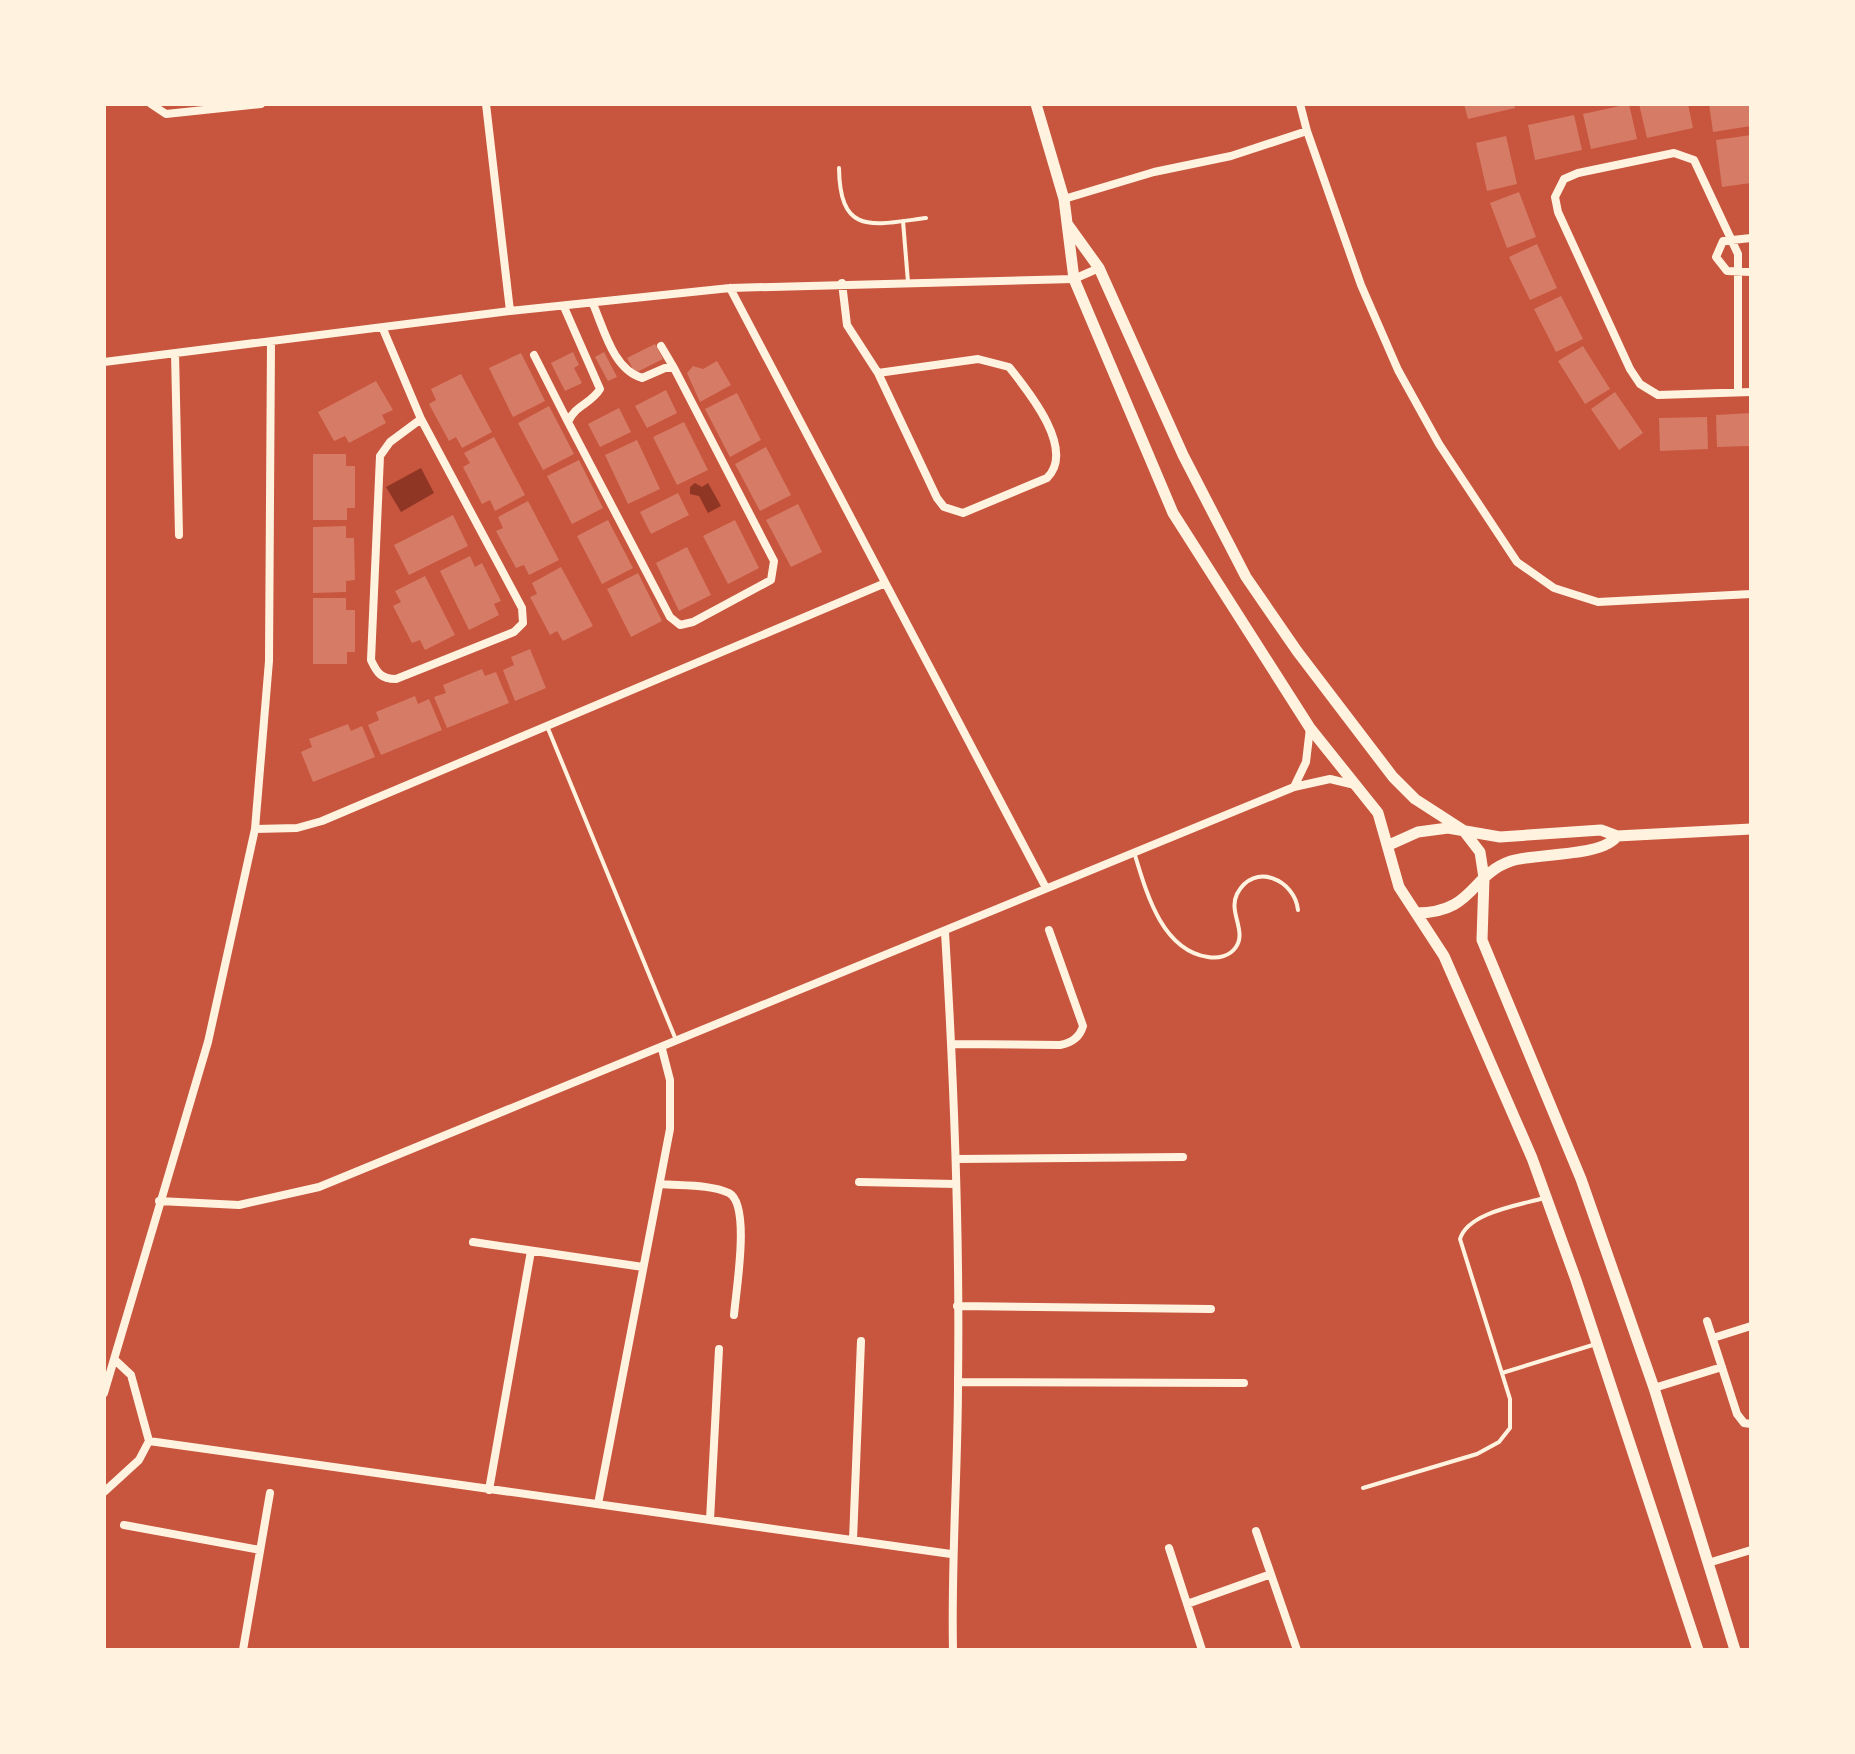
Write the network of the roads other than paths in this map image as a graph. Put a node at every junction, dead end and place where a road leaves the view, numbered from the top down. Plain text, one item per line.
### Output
1 (151, 104) edge
2 (261, 104) edge
3 (486, 104) edge
4 (1036, 104) edge
5 (1300, 104) edge
6 (1307, 131) junction
7 (839, 168) dead end
8 (1064, 199) junction
9 (926, 218) dead end
10 (903, 221) junction
11 (1067, 225) junction
12 (1729, 238) junction
13 (1751, 238) edge
14 (1099, 268) junction
15 (1751, 272) edge
16 (1736, 273) junction
17 (1074, 279) junction
18 (908, 282) junction
19 (842, 283) junction
20 (730, 288) junction
21 (593, 304) junction
22 (564, 307) junction
23 (510, 311) junction
24 (383, 329) junction
25 (271, 342) junction
26 (661, 346) dead end
27 (175, 353) junction
28 (534, 355) dead end
29 (104, 362) edge
30 (674, 368) junction
31 (878, 373) junction
32 (1738, 392) junction
33 (1751, 392) edge
34 (421, 419) junction
35 (568, 422) junction
36 (179, 535) dead end
37 (883, 584) junction
38 (1751, 594) edge
39 (547, 726) junction
40 (1310, 728) junction
41 (1360, 786) junction
42 (1294, 787) junction
43 (255, 829) junction
44 (1751, 829) edge
45 (1463, 830) junction
46 (1617, 836) junction
47 (1389, 845) junction
48 (1133, 850) junction
49 (1484, 878) junction
50 (1046, 888) junction
51 (1298, 910) dead end
52 (1416, 913) junction
53 (1049, 930) dead end
54 (945, 932) junction
55 (677, 1042) junction
56 (952, 1044) junction
57 (662, 1049) junction
58 (1183, 1157) dead end
59 (956, 1159) junction
60 (859, 1182) dead end
61 (660, 1184) junction
62 (956, 1184) junction
63 (1547, 1197) junction
64 (159, 1201) junction
65 (473, 1242) dead end
66 (531, 1251) junction
67 (643, 1267) junction
68 (957, 1306) junction
69 (1211, 1309) dead end
70 (734, 1315) dead end
71 (1707, 1321) dead end
72 (1751, 1326) edge
73 (1713, 1338) junction
74 (861, 1341) dead end
75 (1597, 1344) junction
76 (719, 1349) dead end
77 (115, 1360) junction
78 (1722, 1367) junction
79 (1502, 1373) junction
80 (958, 1382) junction
81 (1244, 1383) dead end
82 (1654, 1388) junction
83 (104, 1393) edge
84 (1751, 1424) edge
85 (149, 1441) junction
86 (1363, 1488) dead end
87 (489, 1490) junction
88 (104, 1492) edge
89 (270, 1493) dead end
90 (598, 1504) junction
91 (710, 1520) junction
92 (124, 1525) dead end
93 (1256, 1531) dead end
94 (853, 1540) junction
95 (1169, 1548) dead end
96 (260, 1550) junction
97 (1751, 1550) edge
98 (951, 1554) junction
99 (1708, 1563) junction
100 (1271, 1574) junction
101 (1187, 1604) junction
102 (243, 1650) edge
103 (953, 1650) edge
104 (1202, 1650) edge
105 (1297, 1650) edge
106 (1698, 1650) edge
107 (1735, 1650) edge

1 - 2 street
3 - 23 street
4 - 8 street
5 - 6 street
6 - 8 street
6 - 38 street
7 - 10 lane
8 - 11 street
9 - 10 lane
10 - 18 lane
11 - 14 street
11 - 17 street
12 - 13 street
12 - 16 street
12 - 16 street
12 - 32 street
14 - 17 street
14 - 45 street
15 - 16 street
16 - 32 street
17 - 18 street
17 - 40 street
18 - 19 street
19 - 20 street
19 - 31 street
20 - 21 street
20 - 37 street
21 - 22 street
21 - 30 street
22 - 23 street
22 - 35 street
23 - 24 street
24 - 25 street
24 - 34 street
25 - 27 street
25 - 43 street
26 - 30 street
27 - 29 street
27 - 36 street
28 - 35 street
30 - 35 street
31 - 31 street
32 - 33 street
34 - 34 street
37 - 39 street
37 - 50 street
39 - 43 street
39 - 55 lane
40 - 41 street
40 - 42 street
41 - 42 street
41 - 47 street
42 - 48 street
43 - 64 street
44 - 46 street
45 - 46 street
45 - 47 street
45 - 49 street
46 - 49 street
47 - 52 street
48 - 50 street
48 - 51 lane
49 - 52 street
49 - 82 street
50 - 54 street
52 - 63 street
53 - 56 street
54 - 55 street
54 - 56 street
55 - 57 street
56 - 59 street
57 - 61 street
57 - 64 street
58 - 59 street
59 - 62 street
60 - 62 street
61 - 67 street
61 - 70 street
62 - 68 street
63 - 75 street
63 - 79 lane
64 - 77 street
65 - 66 street
66 - 67 street
66 - 87 street
67 - 90 street
68 - 69 street
68 - 80 street
71 - 73 street
72 - 73 street
73 - 78 street
74 - 94 street
75 - 79 lane
75 - 106 street
76 - 91 street
77 - 83 street
77 - 85 street
78 - 82 street
78 - 84 street
79 - 86 lane
80 - 81 street
80 - 98 street
82 - 99 street
85 - 87 street
85 - 88 street
87 - 90 street
89 - 96 street
90 - 91 street
91 - 94 street
92 - 96 street
93 - 100 street
94 - 98 street
95 - 101 street
96 - 102 street
97 - 99 street
98 - 103 street
99 - 107 street
100 - 101 street
100 - 105 street
101 - 104 street

